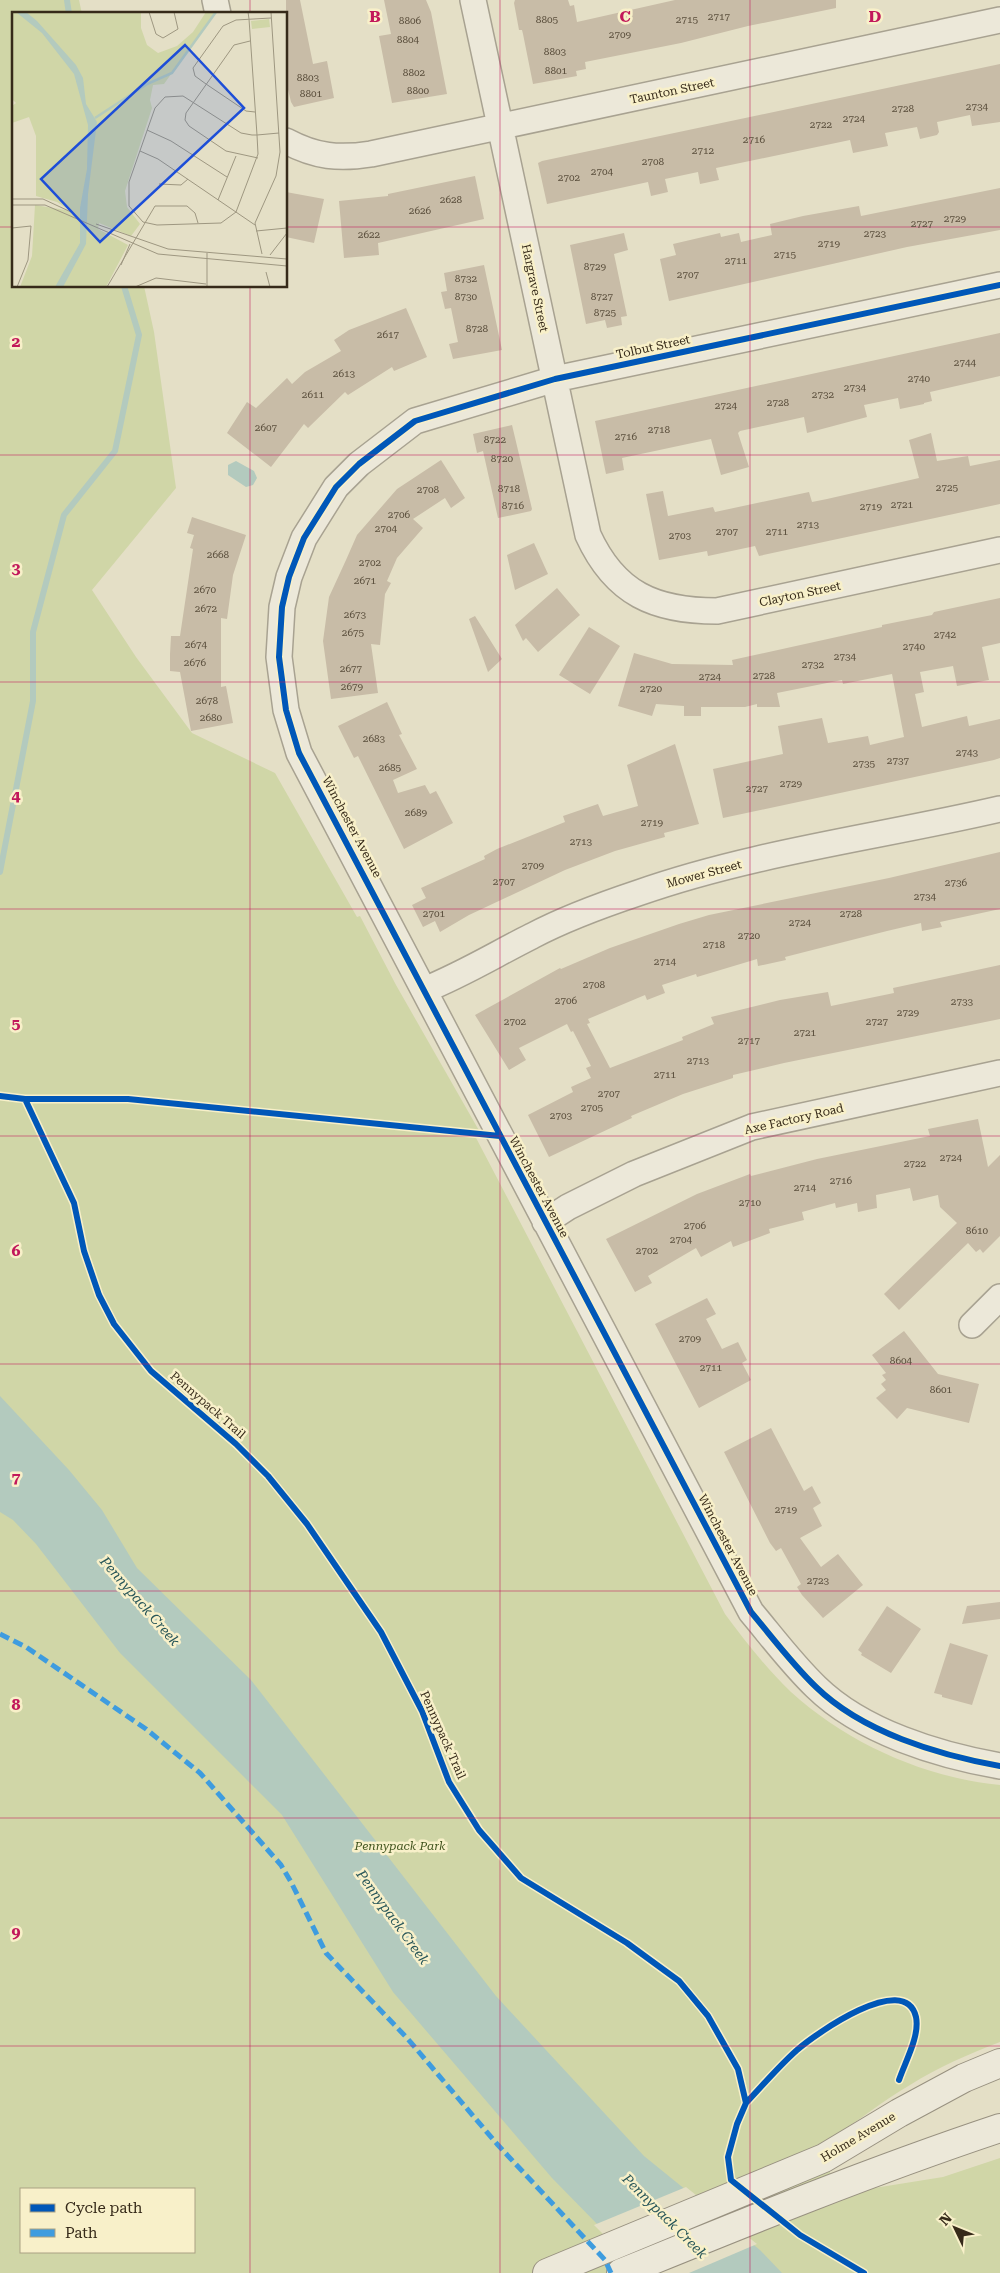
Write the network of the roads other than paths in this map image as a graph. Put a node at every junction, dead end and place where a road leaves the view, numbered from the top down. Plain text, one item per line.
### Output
1 (473, 0) edge
2 (1000, 20) edge
3 (500, 127) junction
4 (288, 142) edge
5 (1000, 285) edge
6 (555, 379) junction
7 (336, 487) joint
8 (1000, 550) edge
9 (610, 570) joint
10 (1000, 809) edge
11 (424, 990) junction
12 (1000, 1073) edge
13 (544, 1222) junction
14 (1000, 1297) edge
15 (972, 1324) dead end
16 (1000, 1766) edge
17 (1000, 2063) edge
18 (1000, 2128) edge
19 (547, 2273) edge
20 (621, 2273) edge

1 - 3 street, Hargrave Street
2 - 3 street, Taunton Street
3 - 4 street, Taunton Street
3 - 6 street, Hargrave Street
5 - 6 street, Tolbut Street
6 - 7 street, Tolbut Street
6 - 9 street, Hargrave Street
7 - 11 street, Winchester Avenue
8 - 9 street, Clayton Street
10 - 11 street, Mower Street
11 - 13 street, Winchester Avenue
12 - 13 street, Axe Factory Road
13 - 16 street, Winchester Avenue
14 - 15 street
17 - 19 main road, Holme Avenue
18 - 20 main road

